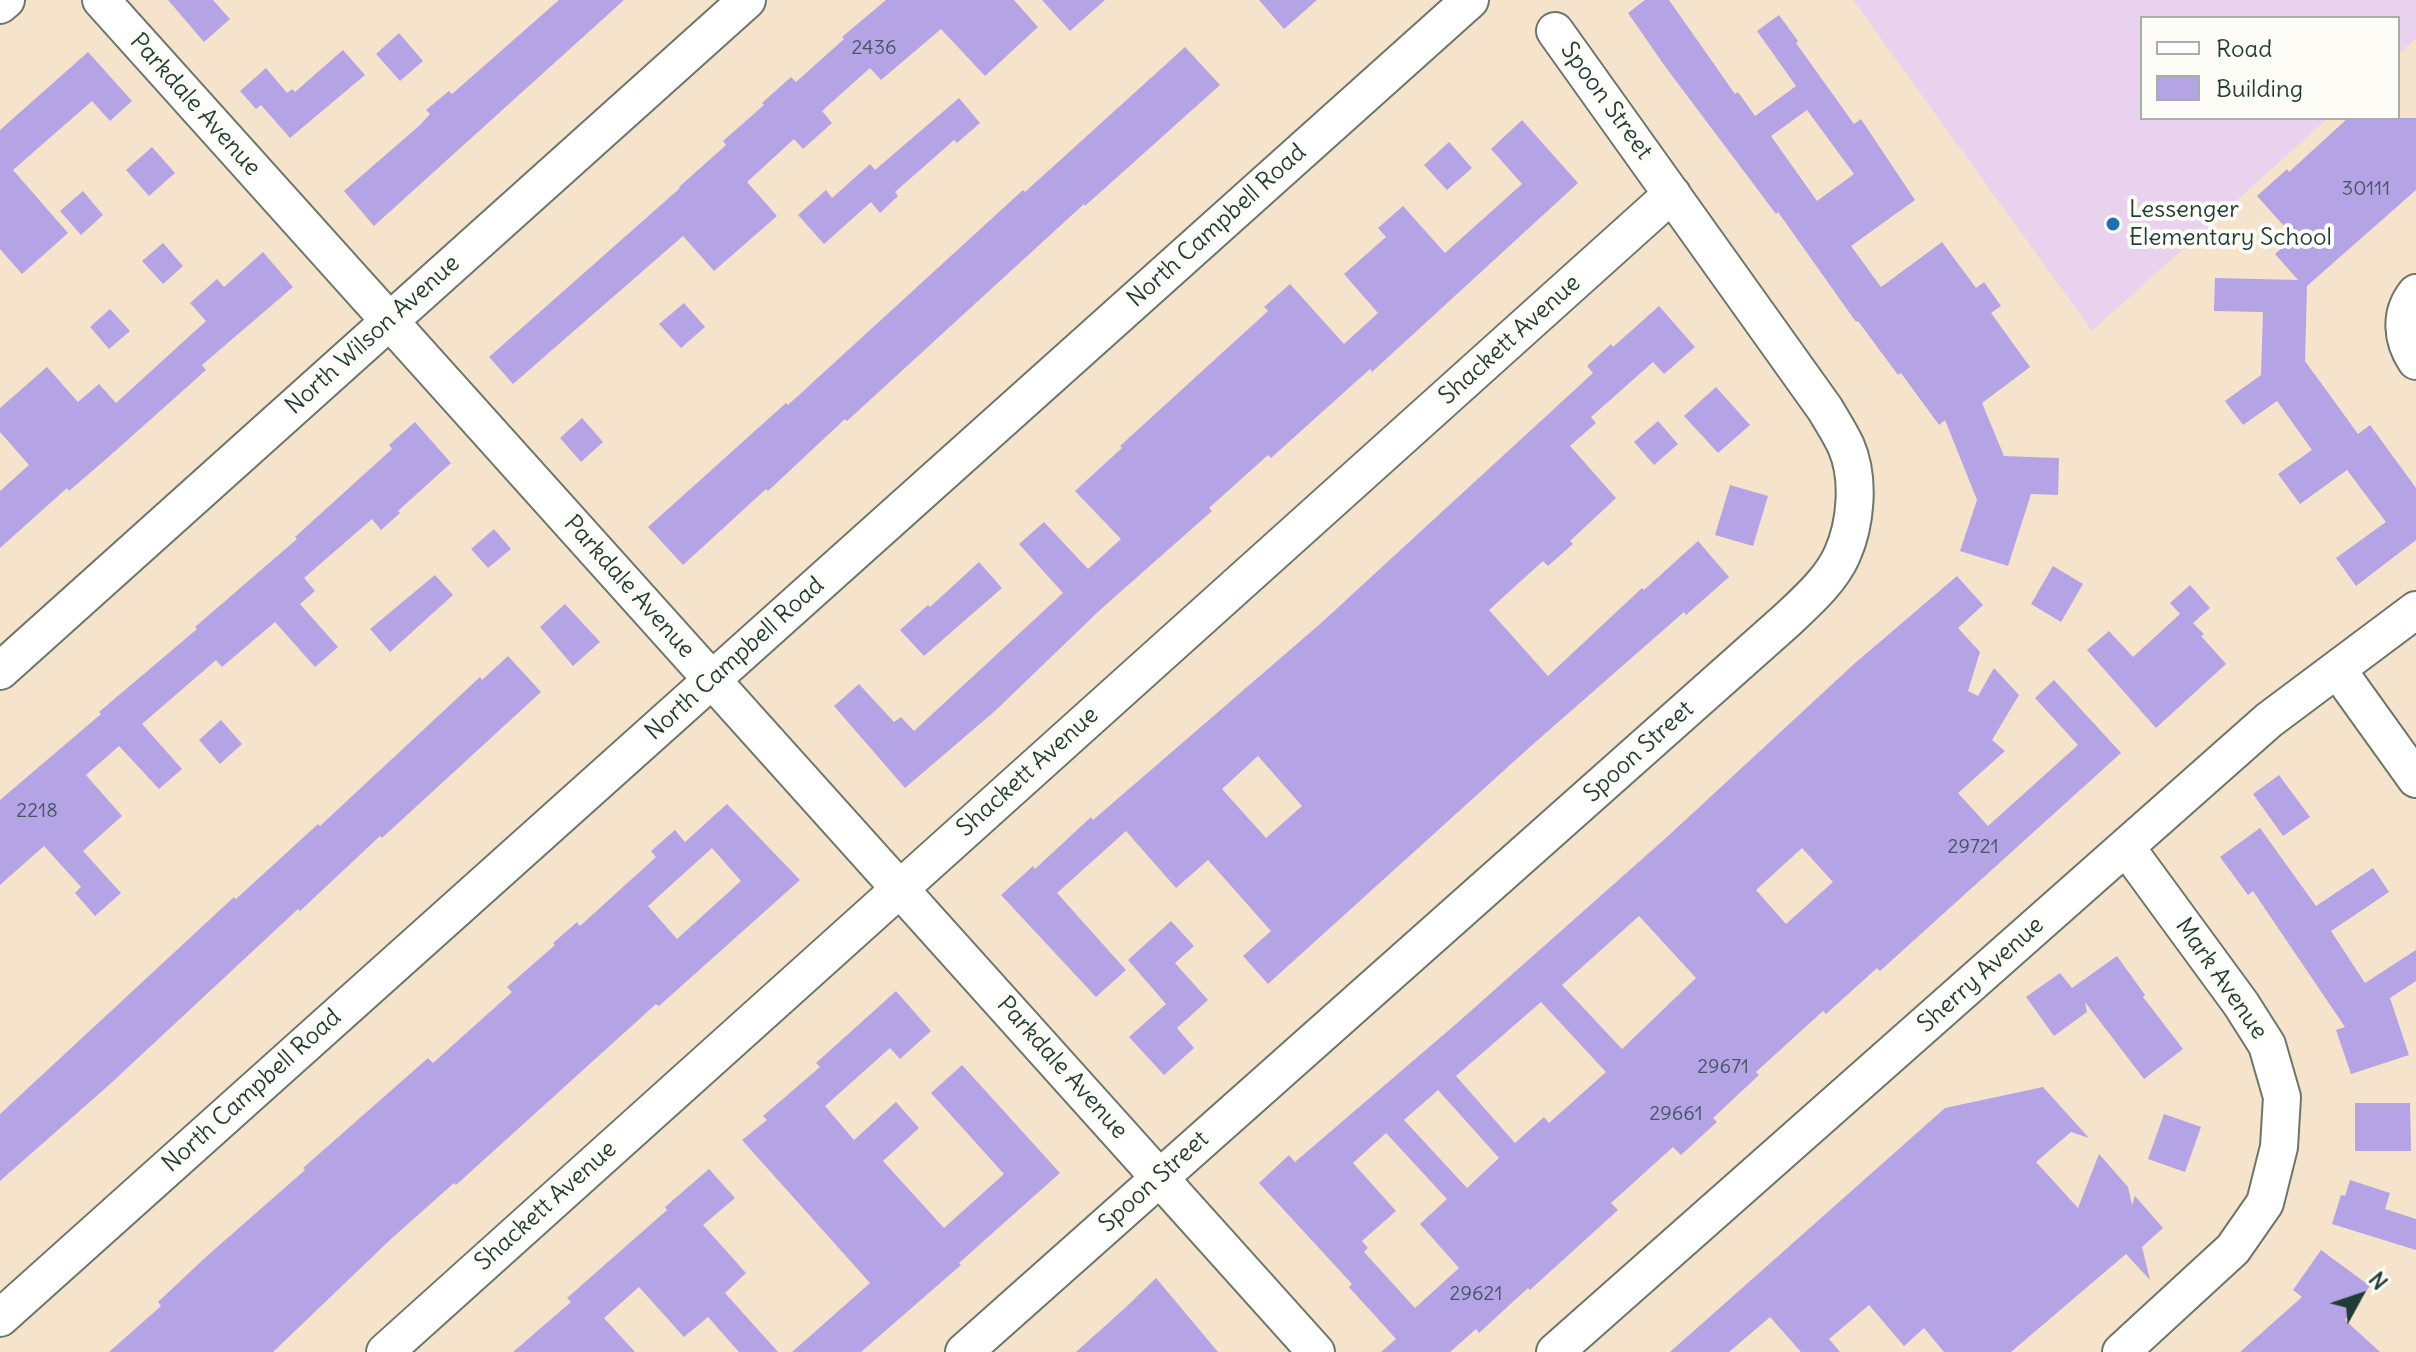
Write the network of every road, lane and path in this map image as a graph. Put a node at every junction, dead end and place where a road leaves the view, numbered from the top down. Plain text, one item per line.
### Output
1 (6, 0) edge
2 (101, 0) edge
3 (747, 0) edge
4 (1470, 0) edge
5 (0, 5) edge
6 (1555, 31) dead end
7 (1672, 194) junction
8 (2411, 303) edge
9 (390, 321) junction
10 (2416, 361) edge
11 (2416, 610) edge
12 (2337, 669) junction
13 (0, 671) edge
14 (712, 679) junction
15 (2416, 779) edge
16 (2126, 847) junction
17 (900, 887) junction
18 (1159, 1176) junction
19 (0, 1318) edge
20 (385, 1352) edge
21 (964, 1352) edge
22 (1316, 1352) edge
23 (1555, 1352) edge
24 (2121, 1352) edge

1 - 5 street
2 - 9 street, Parkdale Avenue
3 - 9 street, North Wilson Avenue
4 - 14 street, North Campbell Road
6 - 7 street, Spoon Street
7 - 17 street, Shackett Avenue
7 - 18 street, Spoon Street
8 - 10 street
9 - 13 street, North Wilson Avenue
9 - 14 street, Parkdale Avenue
11 - 12 street, Sherry Avenue
12 - 15 street
12 - 16 street, Sherry Avenue
14 - 17 street, Parkdale Avenue
14 - 19 street, North Campbell Road
16 - 23 street, Sherry Avenue
16 - 24 street, Mark Avenue
17 - 18 street, Parkdale Avenue
17 - 20 street, Shackett Avenue
18 - 21 street, Spoon Street
18 - 22 street, Parkdale Avenue

